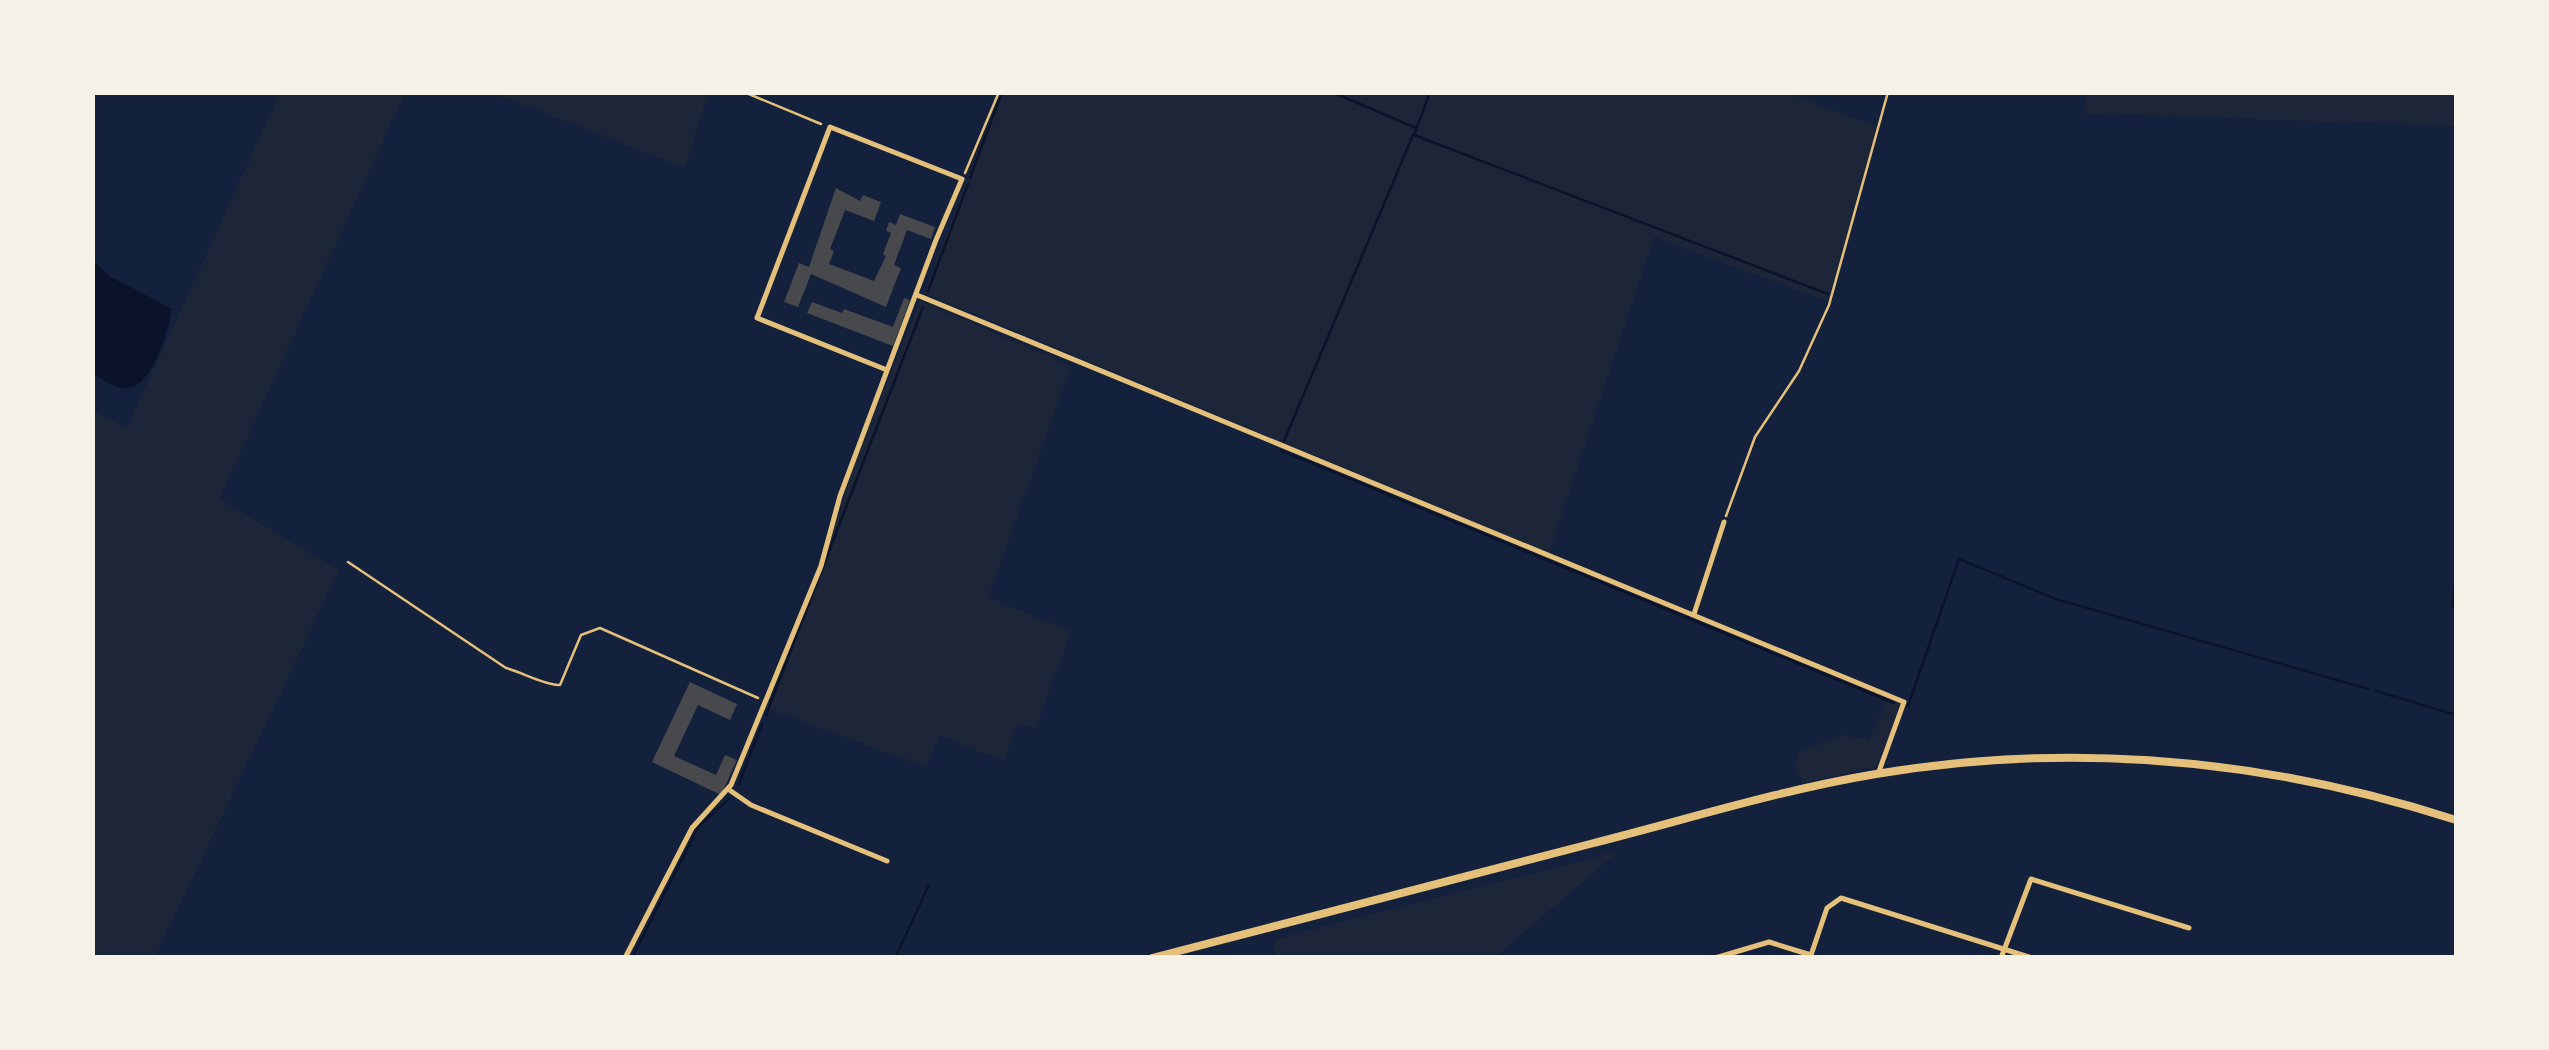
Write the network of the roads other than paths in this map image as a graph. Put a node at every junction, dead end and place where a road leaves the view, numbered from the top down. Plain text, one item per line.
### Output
1 (917, 295) junction
2 (887, 370) junction
3 (1724, 522) road end
4 (1694, 614) junction
5 (1878, 774) junction
6 (728, 789) junction
7 (2456, 820) edge
8 (887, 861) dead end
9 (2188, 928) dead end
10 (2004, 948) junction
11 (1810, 956) edge
12 (625, 958) edge
13 (1152, 958) edge
14 (1715, 958) edge
15 (2001, 958) edge
16 (2032, 958) edge

1 - 2 street
1 - 2 street
1 - 4 street
2 - 6 street
3 - 4 street
4 - 5 street
5 - 7 main road
5 - 13 main road
6 - 8 street
6 - 12 street
9 - 10 street
10 - 11 street
10 - 15 street
10 - 16 street
11 - 14 street

